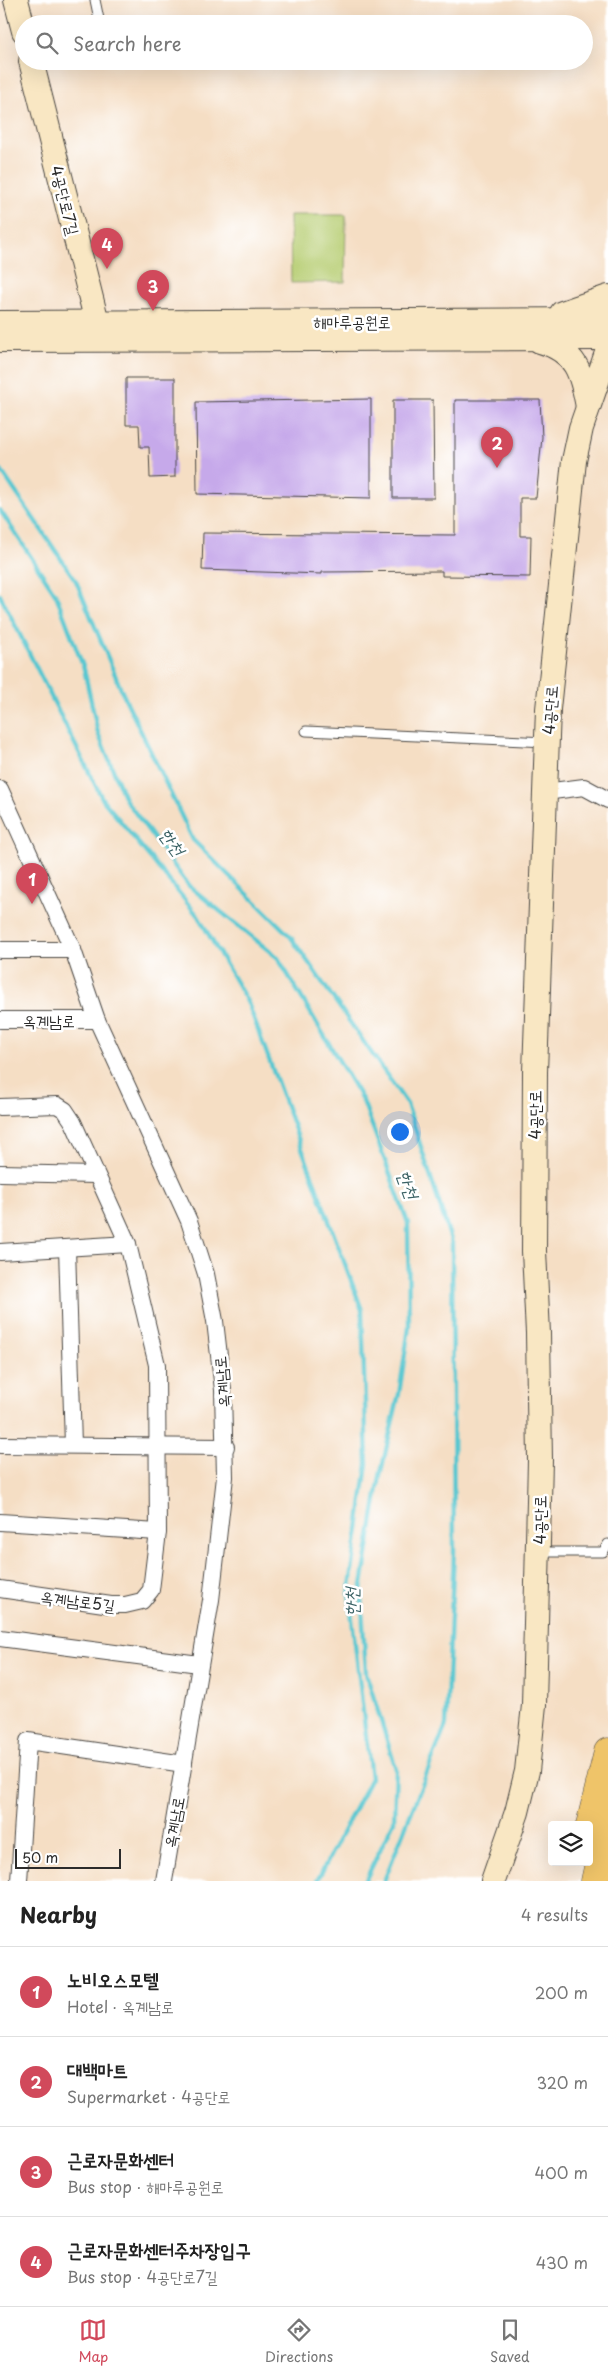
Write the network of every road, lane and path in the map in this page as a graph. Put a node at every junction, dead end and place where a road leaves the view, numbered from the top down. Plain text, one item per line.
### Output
1 (16, 0) edge
2 (95, 0) edge
3 (20, 15) edge
4 (98, 15) edge
5 (33, 70) edge
6 (608, 297) edge
7 (608, 320) edge
8 (0, 324) edge
9 (533, 329) junction
10 (99, 331) junction
11 (608, 338) edge
12 (0, 340) edge
13 (608, 350) edge
14 (588, 407) junction
15 (306, 731) dead end
16 (547, 742) junction
17 (0, 789) edge
18 (545, 792) junction
19 (608, 800) edge
20 (0, 950) edge
21 (73, 950) junction
22 (0, 1020) edge
23 (97, 1020) junction
24 (0, 1107) edge
25 (0, 1173) edge
26 (96, 1175) junction
27 (128, 1244) junction
28 (66, 1248) junction
29 (0, 1252) edge
30 (0, 1445) edge
31 (73, 1445) junction
32 (158, 1446) junction
33 (226, 1447) junction
34 (0, 1522) edge
35 (158, 1532) junction
36 (608, 1544) edge
37 (539, 1552) junction
38 (0, 1589) edge
39 (0, 1638) edge
40 (199, 1664) junction
41 (608, 1752) edge
42 (184, 1764) junction
43 (602, 1825) edge
44 (580, 1866) edge
45 (18, 1881) edge
46 (164, 1881) edge
47 (493, 1881) edge
48 (577, 1881) edge
49 (595, 1881) edge

1 - 3 street
2 - 4 lane
5 - 10 street, 4공단로7길
6 - 9 street
7 - 9 street, 해마루공원로
8 - 10 street
9 - 10 street, 해마루공원로
9 - 11 street, 해마루공원로
9 - 14 street
10 - 12 street
13 - 14 street, 4공단로
14 - 16 street, 4공단로
15 - 16 lane
16 - 18 street, 4공단로
17 - 21 street, 옥계남로
18 - 19 street
18 - 37 street, 4공단로
20 - 21 street
21 - 23 street, 옥계남로
22 - 23 street, 옥계남로
23 - 33 street, 옥계남로
24 - 26 street, 옥계남로5길
25 - 26 street
26 - 27 street, 옥계남로5길
27 - 28 street
27 - 32 street, 옥계남로5길
28 - 29 street
28 - 31 street
30 - 31 street
31 - 32 street
32 - 33 street
32 - 35 street, 옥계남로5길
33 - 40 street, 옥계남로
34 - 35 street
35 - 38 street, 옥계남로5길
36 - 37 lane
37 - 47 street, 4공단로
39 - 40 street
40 - 42 street, 옥계남로
41 - 43 highway
42 - 45 street
42 - 46 street, 옥계남로
43 - 49 highway
44 - 48 highway

